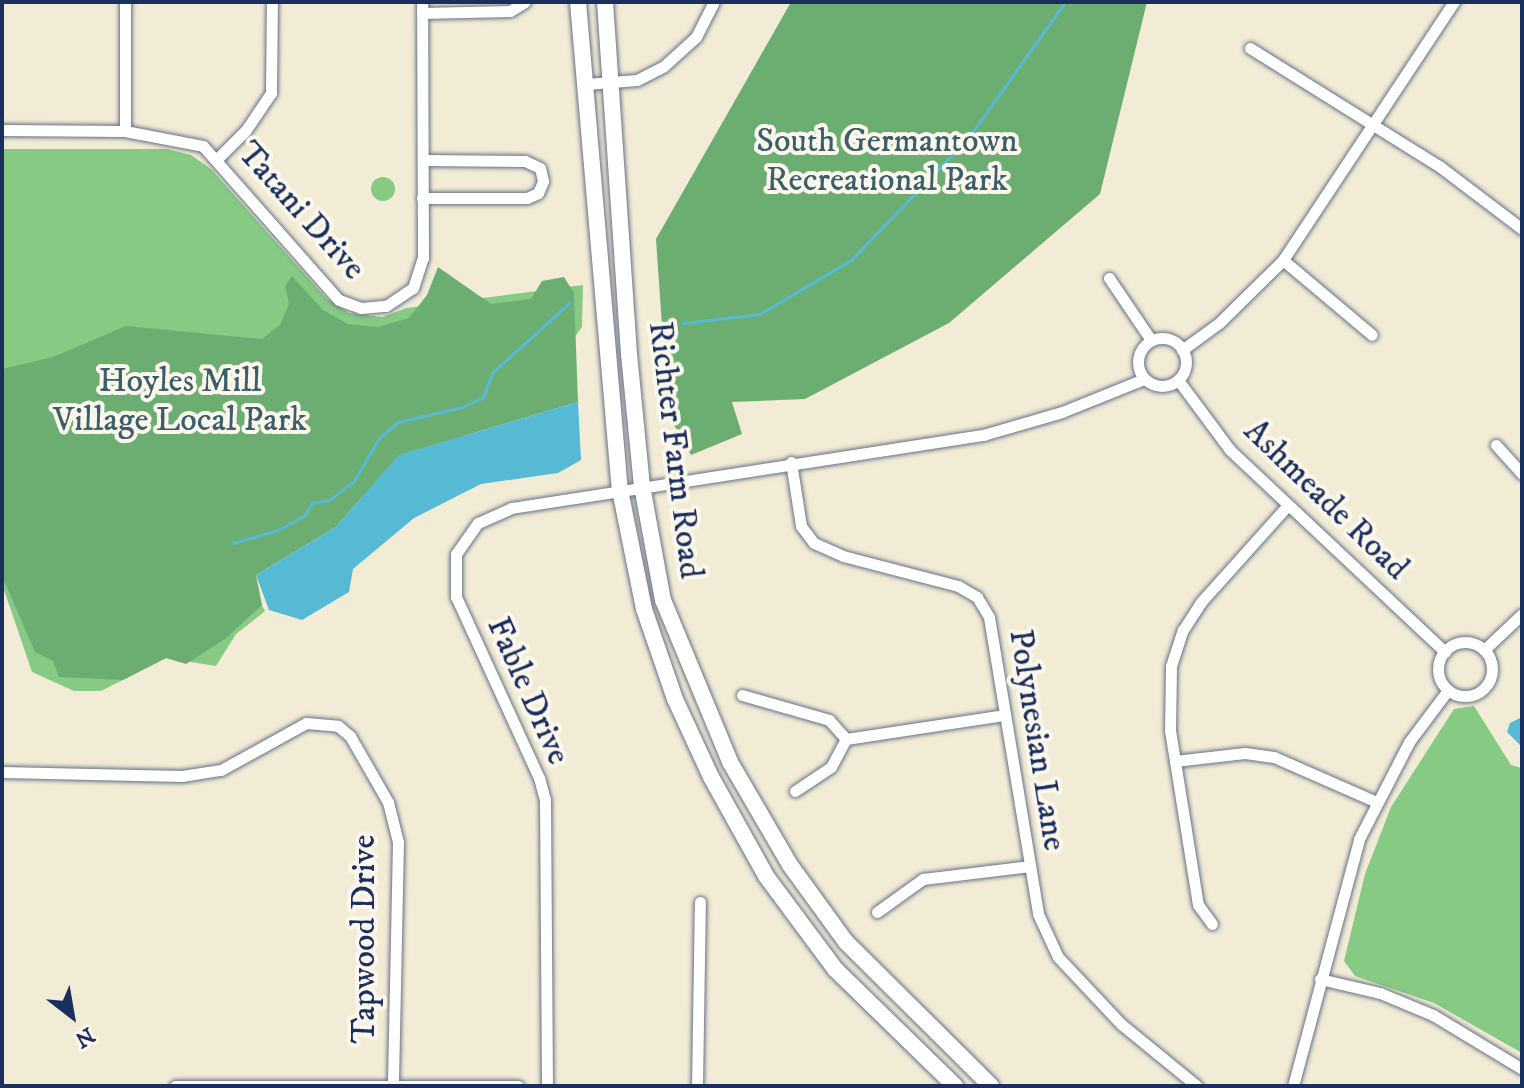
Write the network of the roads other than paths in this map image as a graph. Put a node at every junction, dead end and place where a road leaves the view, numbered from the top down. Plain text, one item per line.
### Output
1 (125, 2) edge
2 (272, 2) edge
3 (525, 2) edge
4 (578, 2) edge
5 (605, 2) edge
6 (714, 2) edge
7 (1454, 2) edge
8 (422, 8) edge
9 (1250, 48) dead end
10 (612, 83) junction
11 (586, 84) junction
12 (1375, 125) junction
13 (2, 130) edge
14 (125, 131) junction
15 (217, 159) junction
16 (423, 160) junction
17 (422, 198) junction
18 (1522, 229) edge
19 (1283, 260) junction
20 (1109, 278) dead end
21 (1372, 335) dead end
22 (1151, 340) junction
23 (1182, 350) junction
24 (1144, 379) junction
25 (1178, 380) junction
26 (1496, 445) dead end
27 (791, 462) junction
28 (1522, 474) edge
29 (642, 486) junction
30 (620, 490) junction
31 (1287, 506) junction
32 (1522, 614) edge
33 (1484, 650) junction
34 (1445, 652) junction
35 (1448, 690) junction
36 (742, 695) dead end
37 (1005, 715) junction
38 (846, 739) junction
39 (1175, 761) junction
40 (2, 772) edge
41 (795, 791) dead end
42 (1374, 801) junction
43 (1030, 866) junction
44 (700, 902) dead end
45 (877, 912) dead end
46 (1212, 924) dead end
47 (1320, 979) junction
48 (1522, 1069) edge
49 (393, 1085) edge
50 (175, 1086) edge
51 (518, 1086) edge
52 (547, 1086) edge
53 (697, 1086) edge
54 (955, 1086) edge
55 (991, 1086) edge
56 (1197, 1086) edge
57 (1293, 1086) edge

1 - 14 street
2 - 15 street
3 - 8 street
4 - 11 main road, Richter Farm Road
5 - 10 main road, Richter Farm Road
6 - 10 street
7 - 12 street
8 - 16 street, Tatani Drive
9 - 12 street
10 - 11 street
10 - 29 main road, Richter Farm Road
11 - 30 main road, Richter Farm Road
12 - 18 street
12 - 19 street
13 - 14 street, Tatani Drive
14 - 15 street, Tatani Drive
15 - 17 street, Tatani Drive
16 - 17 street, Tatani Drive
16 - 17 street
19 - 21 street
19 - 23 street
20 - 22 street
22 - 23 street
22 - 24 street
23 - 25 street
24 - 25 street
24 - 27 street, Fable Drive
25 - 31 street, Ashmeade Road
26 - 28 street
27 - 29 street, Fable Drive
27 - 37 street, Polynesian Lane
29 - 30 street, Fable Drive
29 - 55 main road, Richter Farm Road
30 - 52 street, Fable Drive
30 - 54 main road, Richter Farm Road
31 - 34 street, Ashmeade Road
31 - 39 street
32 - 33 street
33 - 34 street
33 - 35 street
34 - 35 street
35 - 42 street
36 - 38 street
37 - 38 street
37 - 43 street, Polynesian Lane
38 - 41 street
39 - 42 street
39 - 46 street
40 - 49 street, Tapwood Drive
42 - 47 street
43 - 45 street
43 - 56 street, Polynesian Lane
44 - 53 street
47 - 48 street
47 - 57 street
49 - 50 street
49 - 51 street

